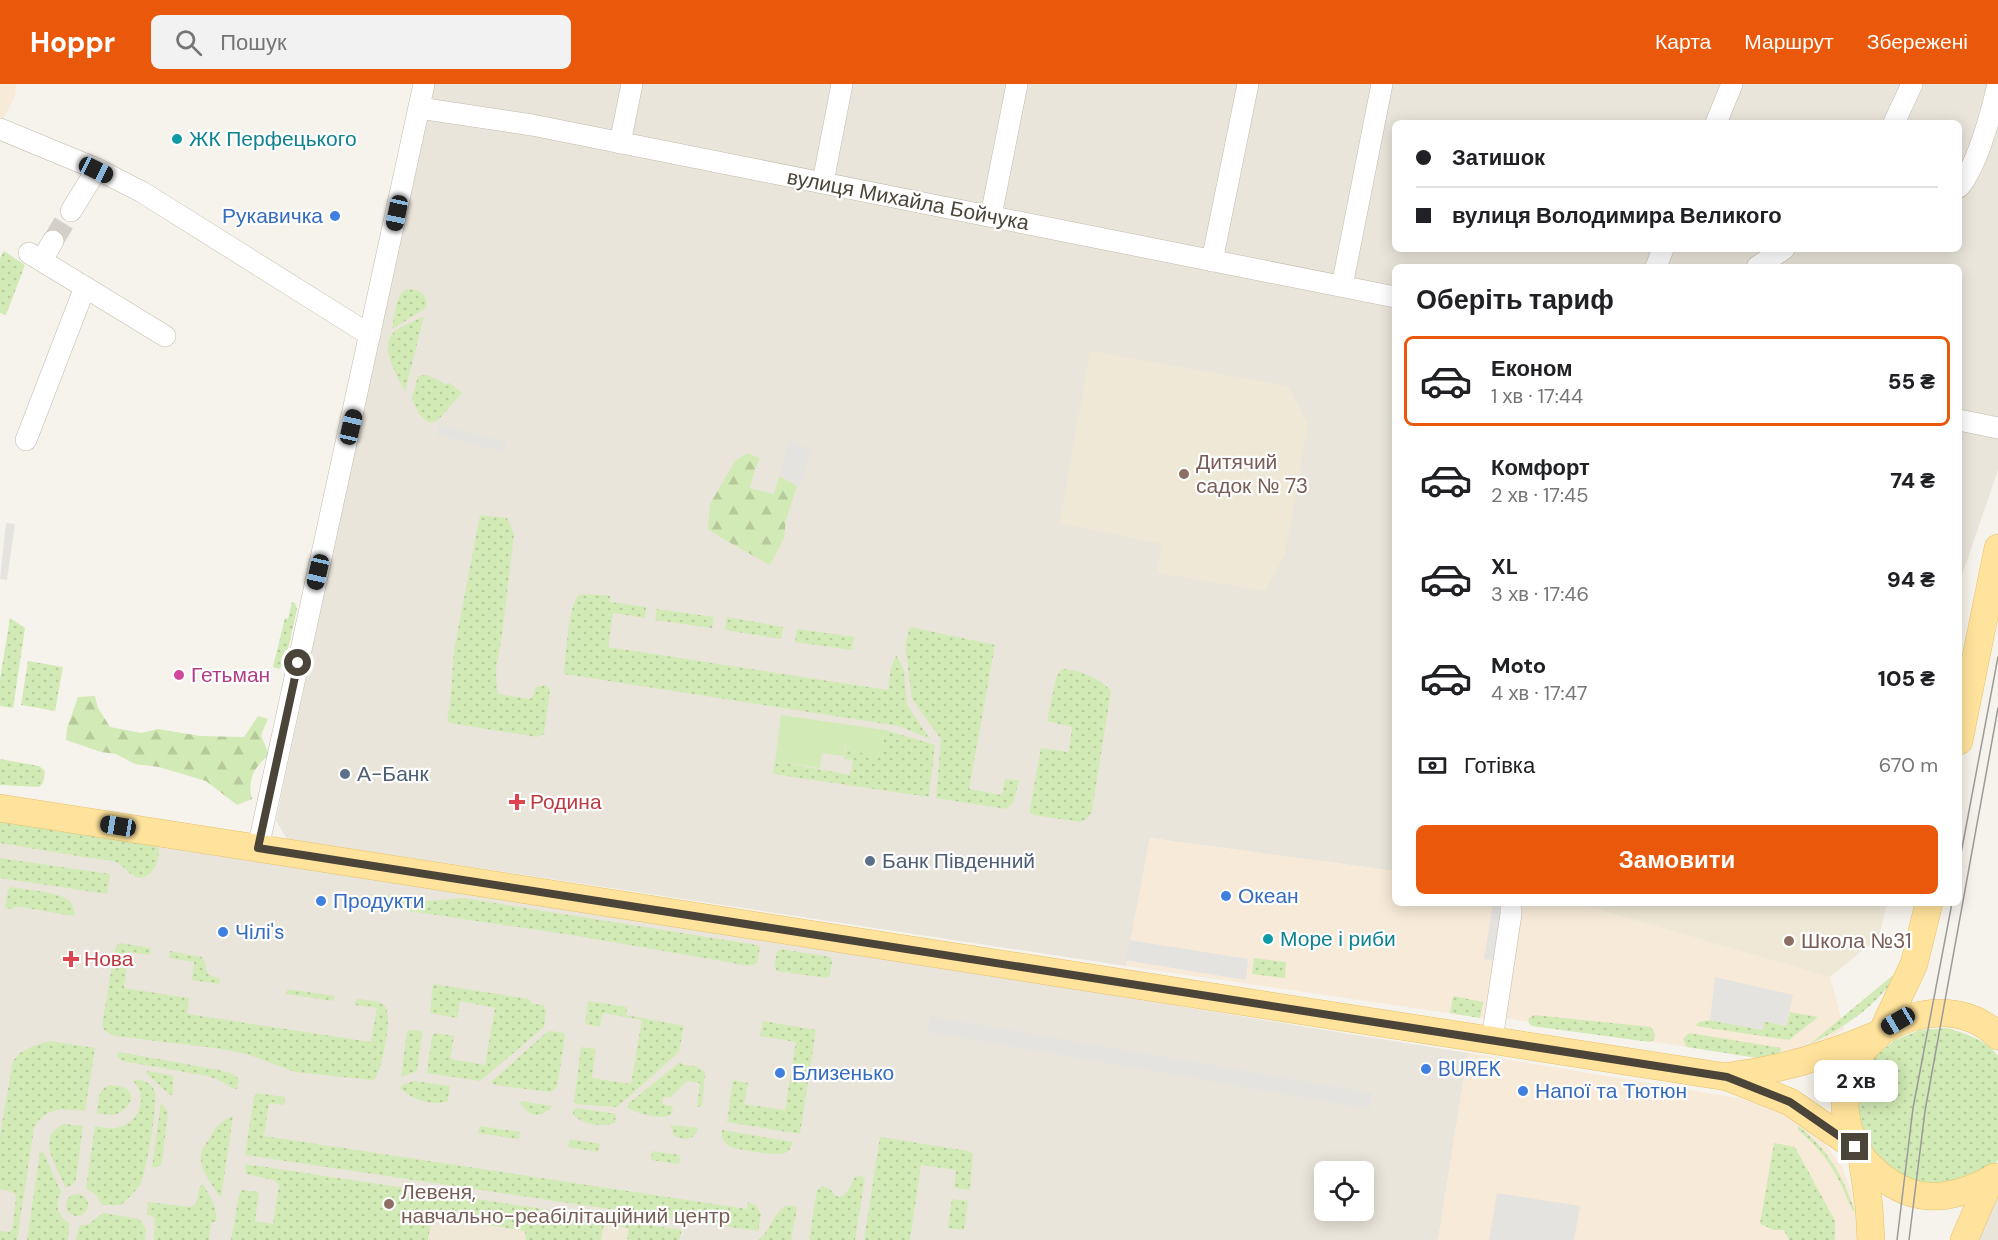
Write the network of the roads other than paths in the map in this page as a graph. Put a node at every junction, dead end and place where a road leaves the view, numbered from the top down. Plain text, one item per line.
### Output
1 (424, 84) edge
2 (632, 84) edge
3 (842, 84) edge
4 (1017, 84) edge
5 (1248, 84) edge
6 (1382, 84) edge
7 (1732, 84) edge
8 (1912, 84) edge
9 (1998, 84) edge
10 (420, 108) junction
11 (1717, 120) edge
12 (1895, 120) edge
13 (0, 129) edge
14 (620, 142) junction
15 (96, 170) junction
16 (823, 182) junction
17 (1962, 184) edge
18 (71, 212) tunnel mouth
19 (991, 216) junction
20 (53, 241) tunnel mouth
21 (1780, 252) edge
22 (1212, 261) junction
23 (1762, 264) edge
24 (1342, 286) junction
25 (85, 287) junction
26 (1392, 296) edge
27 (370, 334) junction
28 (165, 336) dead end
29 (1962, 421) edge
30 (1998, 428) edge
31 (26, 440) dead end
32 (1998, 548) edge
33 (1962, 726) edge
34 (0, 808) edge
35 (258, 848) junction
36 (1511, 906) edge
37 (1928, 906) edge
38 (1879, 1033) junction
39 (1998, 1036) edge
40 (1492, 1040) junction
41 (1727, 1077) junction
42 (1858, 1152) junction
43 (1994, 1177) edge
44 (1871, 1240) edge
45 (1964, 1240) edge

1 - 10 street
2 - 14 street
3 - 16 street
4 - 19 street
5 - 22 street
6 - 24 street
7 - 11 street
8 - 12 street
9 - 17 street
10 - 14 street, вулиця Михайла Бойчука
10 - 27 street
13 - 15 street
14 - 16 street, вулиця Михайла Бойчука
15 - 18 street
15 - 27 street
16 - 19 street, вулиця Михайла Бойчука
19 - 22 street, вулиця Михайла Бойчука
20 - 25 street
21 - 23 street
22 - 24 street, вулиця Михайла Бойчука
24 - 26 street, вулиця Михайла Бойчука
25 - 28 street
25 - 31 street
27 - 35 street
29 - 30 street
32 - 33 main road
34 - 35 main road
35 - 40 main road
36 - 40 street
37 - 38 main road
38 - 39 main road
38 - 41 main road
38 - 42 main road
40 - 41 main road
41 - 42 main road
42 - 43 main road
42 - 44 main road
43 - 45 main road

